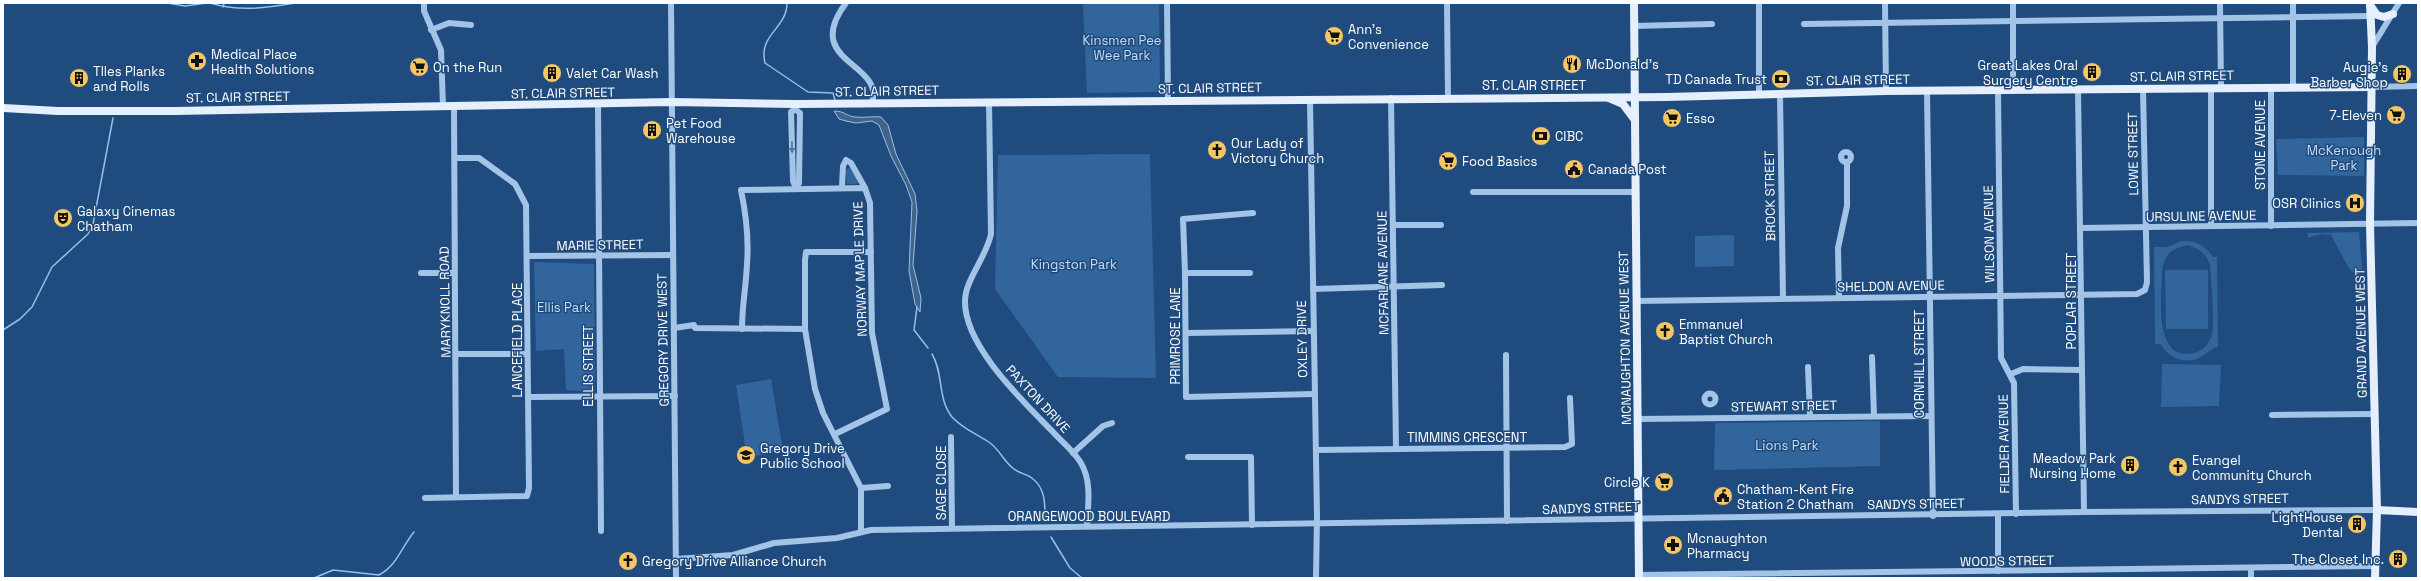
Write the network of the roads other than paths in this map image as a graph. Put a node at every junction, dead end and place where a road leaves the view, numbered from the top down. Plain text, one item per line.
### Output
1 (424, 3) edge
2 (671, 3) edge
3 (846, 3) edge
4 (1167, 3) edge
5 (1447, 3) edge
6 (1634, 3) edge
7 (1759, 3) edge
8 (1885, 3) edge
9 (2012, 3) edge
10 (2220, 3) edge
11 (2293, 3) edge
12 (2399, 3) edge
13 (2370, 4) edge
14 (2392, 14) junction
15 (2371, 16) junction
16 (2220, 18) junction
17 (2293, 18) junction
18 (2012, 20) junction
19 (1885, 22) junction
20 (1712, 24) dead end
21 (1804, 24) dead end
22 (470, 25) dead end
23 (1634, 26) junction
24 (432, 30) junction
25 (2372, 48) junction
26 (2418, 86) edge
27 (2372, 87) junction
28 (2211, 88) junction
29 (2221, 88) junction
30 (2271, 88) junction
31 (2293, 88) junction
32 (2143, 89) junction
33 (2078, 90) junction
34 (1886, 91) junction
35 (1998, 91) junction
36 (2014, 91) junction
37 (1927, 92) junction
38 (1759, 94) junction
39 (1780, 94) junction
40 (1602, 96) junction
41 (1635, 97) junction
42 (1391, 98) junction
43 (1448, 98) junction
44 (1168, 100) junction
45 (1310, 100) junction
46 (672, 102) junction
47 (989, 102) junction
48 (872, 103) junction
49 (598, 105) junction
50 (443, 106) junction
51 (454, 106) junction
52 (3, 108) edge
53 (797, 109) junction
54 (1636, 121) junction
55 (456, 158) junction
56 (1847, 162) dead end
57 (842, 187) junction
58 (796, 188) junction
59 (865, 188) junction
60 (1473, 192) dead end
61 (1636, 192) junction
62 (1253, 213) dead end
63 (2418, 223) edge
64 (2370, 224) junction
65 (1393, 225) junction
66 (1441, 225) dead end
67 (2212, 226) junction
68 (2271, 226) junction
69 (2081, 228) junction
70 (2146, 228) junction
71 (871, 252) junction
72 (599, 255) junction
73 (673, 255) junction
74 (527, 256) junction
75 (421, 273) dead end
76 (454, 273) junction
77 (1185, 273) junction
78 (1250, 273) dead end
79 (1442, 285) dead end
80 (1394, 288) junction
81 (1313, 289) junction
82 (2145, 290) joint
83 (2081, 295) junction
84 (1930, 296) junction
85 (2001, 296) junction
86 (1783, 298) junction
87 (1839, 298) junction
88 (1636, 301) junction
89 (674, 328) junction
90 (805, 328) junction
91 (742, 329) junction
92 (1313, 331) junction
93 (1186, 333) junction
94 (456, 354) junction
95 (526, 354) junction
96 (1506, 355) dead end
97 (1872, 357) dead end
98 (1808, 367) dead end
99 (2082, 370) junction
100 (2011, 374) junction
101 (1314, 394) junction
102 (599, 395) junction
103 (675, 396) junction
104 (528, 397) junction
105 (1570, 398) dead end
106 (1710, 405) dead end
107 (2374, 414) junction
108 (1810, 416) junction
109 (1874, 416) junction
110 (1930, 416) junction
111 (2272, 416) dead end
112 (1710, 418) junction
113 (1638, 419) junction
114 (1112, 423) dead end
115 (835, 434) junction
116 (951, 437) dead end
117 (1396, 448) junction
118 (1507, 448) junction
119 (1316, 450) junction
120 (1073, 453) junction
121 (1188, 457) dead end
122 (888, 486) dead end
123 (861, 488) junction
124 (456, 497) junction
125 (425, 498) dead end
126 (2377, 510) junction
127 (2084, 512) junction
128 (2418, 512) edge
129 (2016, 514) junction
130 (1998, 515) junction
131 (1933, 516) junction
132 (1639, 519) junction
133 (1508, 521) junction
134 (1318, 524) junction
135 (1252, 525) junction
136 (1087, 526) junction
137 (952, 528) junction
138 (601, 531) dead end
139 (862, 532) junction
140 (676, 559) junction
141 (2375, 566) junction
142 (2251, 569) junction
143 (1998, 571) junction
144 (1959, 575) edge
145 (2016, 575) edge
146 (1639, 577) edge
147 (676, 578) edge
148 (1316, 578) edge
149 (2251, 578) edge
150 (2375, 578) edge

1 - 24 street
2 - 46 street, GREGORY DRIVE WEST
3 - 48 street
4 - 44 street
5 - 43 street
6 - 23 main road, MCNAUGHTON AVENUE WEST
7 - 38 street
8 - 19 street
9 - 18 street
10 - 16 street
11 - 17 street
12 - 14 street
13 - 14 main road
13 - 15 main road, GRAND AVENUE WEST
14 - 25 street
15 - 17 street
15 - 25 main road, GRAND AVENUE WEST
16 - 17 street
16 - 18 street
16 - 29 street
17 - 31 street
18 - 19 street
18 - 36 street
19 - 21 street
19 - 34 street
20 - 23 street
22 - 24 street
23 - 41 main road, MCNAUGHTON AVENUE WEST
24 - 50 street
25 - 27 main road, GRAND AVENUE WEST
26 - 27 street, ST. CLAIR STREET
27 - 31 main road, ST. CLAIR STREET
27 - 64 main road, GRAND AVENUE WEST
28 - 29 main road, ST. CLAIR STREET
28 - 32 main road, ST. CLAIR STREET
28 - 67 street
29 - 30 main road, ST. CLAIR STREET
30 - 31 main road, ST. CLAIR STREET
30 - 68 street, STONE AVENUE
32 - 33 main road, ST. CLAIR STREET
32 - 70 street, LOWE STREET
33 - 36 main road, ST. CLAIR STREET
33 - 69 street, POPLAR STREET
34 - 37 main road, ST. CLAIR STREET
34 - 39 main road, ST. CLAIR STREET
35 - 36 main road, ST. CLAIR STREET
35 - 37 main road, ST. CLAIR STREET
35 - 85 street, WILSON AVENUE
37 - 84 street, CORNHILL STREET
38 - 39 main road, ST. CLAIR STREET
38 - 41 main road, ST. CLAIR STREET
39 - 86 street, BROCK STREET
40 - 41 main road, ST. CLAIR STREET
40 - 43 main road, ST. CLAIR STREET
40 - 54 main road
41 - 54 main road, MCNAUGHTON AVENUE WEST
42 - 43 main road, ST. CLAIR STREET
42 - 45 main road, ST. CLAIR STREET
42 - 65 street, MCFARLANE AVENUE
44 - 45 main road, ST. CLAIR STREET
44 - 47 main road, ST. CLAIR STREET
45 - 81 street, OXLEY DRIVE
46 - 49 main road, ST. CLAIR STREET
46 - 53 main road, ST. CLAIR STREET
46 - 73 street, GREGORY DRIVE WEST
47 - 48 main road, ST. CLAIR STREET
47 - 120 street, PAXTON DRIVE
48 - 53 main road, ST. CLAIR STREET
49 - 51 main road, ST. CLAIR STREET
49 - 72 street, ELLIS STREET
50 - 51 main road, ST. CLAIR STREET
50 - 52 main road, ST. CLAIR STREET
51 - 55 street, MARYKNOLL ROAD
53 - 58 street
54 - 61 main road, MCNAUGHTON AVENUE WEST
55 - 74 street, LANCEFIELD PLACE
55 - 76 street, MARYKNOLL ROAD
56 - 87 street
57 - 58 street, NORWAY MAPLE DRIVE
57 - 59 street, NORWAY MAPLE DRIVE
57 - 59 street, NORWAY MAPLE DRIVE
58 - 91 street, NORWAY MAPLE DRIVE
59 - 71 street, NORWAY MAPLE DRIVE
60 - 61 street
61 - 88 main road, MCNAUGHTON AVENUE WEST
62 - 77 street, PRIMROSE LANE
63 - 64 street, URSULINE AVENUE
64 - 68 street, URSULINE AVENUE
64 - 107 main road, GRAND AVENUE WEST
65 - 66 street
65 - 80 street, MCFARLANE AVENUE
67 - 68 street, URSULINE AVENUE
67 - 70 street, URSULINE AVENUE
69 - 70 street, URSULINE AVENUE
69 - 83 street, POPLAR STREET
70 - 82 street, LOWE STREET
71 - 90 street
71 - 115 street, NORWAY MAPLE DRIVE
72 - 73 street, MARIE STREET
72 - 74 street, MARIE STREET
72 - 102 street, ELLIS STREET
73 - 89 street, GREGORY DRIVE WEST
74 - 95 street, LANCEFIELD PLACE
75 - 76 street
76 - 94 street, MARYKNOLL ROAD
77 - 78 street
77 - 93 street, PRIMROSE LANE
79 - 80 street
80 - 81 street
80 - 117 street, MCFARLANE AVENUE
81 - 92 street, OXLEY DRIVE
82 - 83 street, SHELDON AVENUE
83 - 85 street, SHELDON AVENUE
83 - 99 street, POPLAR STREET
84 - 85 street, SHELDON AVENUE
84 - 87 street, SHELDON AVENUE
84 - 110 street, CORNHILL STREET
85 - 100 street, WILSON AVENUE
86 - 87 street, SHELDON AVENUE
86 - 88 street, SHELDON AVENUE
88 - 113 main road, MCNAUGHTON AVENUE WEST
89 - 91 street
89 - 103 street, GREGORY DRIVE WEST
90 - 91 street
90 - 115 street
92 - 93 street
92 - 101 street, OXLEY DRIVE
93 - 101 street, PRIMROSE LANE
94 - 95 street
94 - 124 street, MARYKNOLL ROAD
95 - 104 street, LANCEFIELD PLACE
96 - 118 street
97 - 109 street
98 - 108 street
99 - 100 street
99 - 127 street, POPLAR STREET
100 - 129 street, FIELDER AVENUE
101 - 119 street, OXLEY DRIVE
102 - 103 street
102 - 104 street
102 - 138 street, ELLIS STREET
103 - 140 street, GREGORY DRIVE WEST
104 - 124 street, LANCEFIELD PLACE
105 - 118 street, TIMMINS CRESCENT
106 - 112 street
107 - 111 street
107 - 126 main road, GRAND AVENUE WEST
108 - 109 street, STEWART STREET
108 - 112 street, STEWART STREET
109 - 110 street, STEWART STREET
110 - 131 street, CORNHILL STREET
112 - 113 street, STEWART STREET
113 - 132 main road, MCNAUGHTON AVENUE WEST
114 - 120 street
115 - 123 street
116 - 137 street, SAGE CLOSE
117 - 118 street, TIMMINS CRESCENT
117 - 119 street, TIMMINS CRESCENT
118 - 133 street
119 - 134 street, OXLEY DRIVE
120 - 136 street, PAXTON DRIVE
121 - 135 street
122 - 123 street
123 - 139 street
124 - 125 street
126 - 127 street, SANDYS STREET
126 - 128 main road, SANDYS STREET
126 - 141 main road, GRAND AVENUE WEST
127 - 129 street, SANDYS STREET
129 - 130 street, SANDYS STREET
130 - 131 street, SANDYS STREET
130 - 143 street
131 - 132 street, SANDYS STREET
132 - 133 street, SANDYS STREET
132 - 146 main road, MCNAUGHTON AVENUE WEST
133 - 134 street, SANDYS STREET
134 - 135 street, ORANGEWOOD BOULEVARD
134 - 148 street, OXLEY DRIVE
135 - 136 street, ORANGEWOOD BOULEVARD
136 - 137 street, ORANGEWOOD BOULEVARD
137 - 139 street, ORANGEWOOD BOULEVARD
139 - 140 street, ORANGEWOOD BOULEVARD
140 - 147 street, GREGORY DRIVE WEST
141 - 142 street, WOODS STREET
141 - 150 main road, GRAND AVENUE WEST
142 - 145 street, WOODS STREET
142 - 149 street
143 - 144 street, WOODS STREET
143 - 145 street, WOODS STREET
144 - 146 street, WOODS STREET

